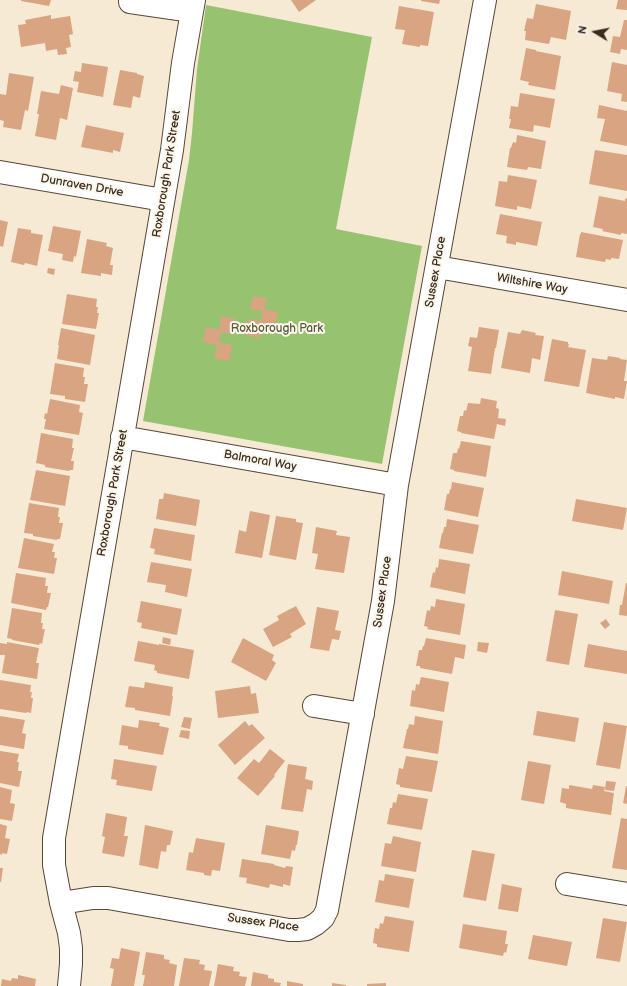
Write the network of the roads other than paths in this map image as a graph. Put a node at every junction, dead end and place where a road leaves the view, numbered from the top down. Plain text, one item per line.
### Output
1 (485, 0) edge
2 (130, 2) dead end
3 (193, 6) edge
4 (0, 172) edge
5 (163, 200) junction
6 (436, 267) junction
7 (627, 300) edge
8 (122, 437) junction
9 (397, 485) junction
10 (314, 706) dead end
11 (363, 714) junction
12 (567, 884) dead end
13 (627, 894) edge
14 (61, 903) junction
15 (69, 986) edge

1 - 6 street, Sussex Place
2 - 3 street
3 - 5 street, Roxborough Park Street
4 - 5 street, Dunraven Drive
5 - 8 street, Roxborough Park Street
6 - 7 street, Wiltshire Way
6 - 9 street, Sussex Place
8 - 9 street, Balmoral Way
8 - 14 street, Roxborough Park Street
9 - 11 street, Sussex Place
10 - 11 street
11 - 14 street, Sussex Place
12 - 13 street
14 - 15 street, Roxborough Park Street

